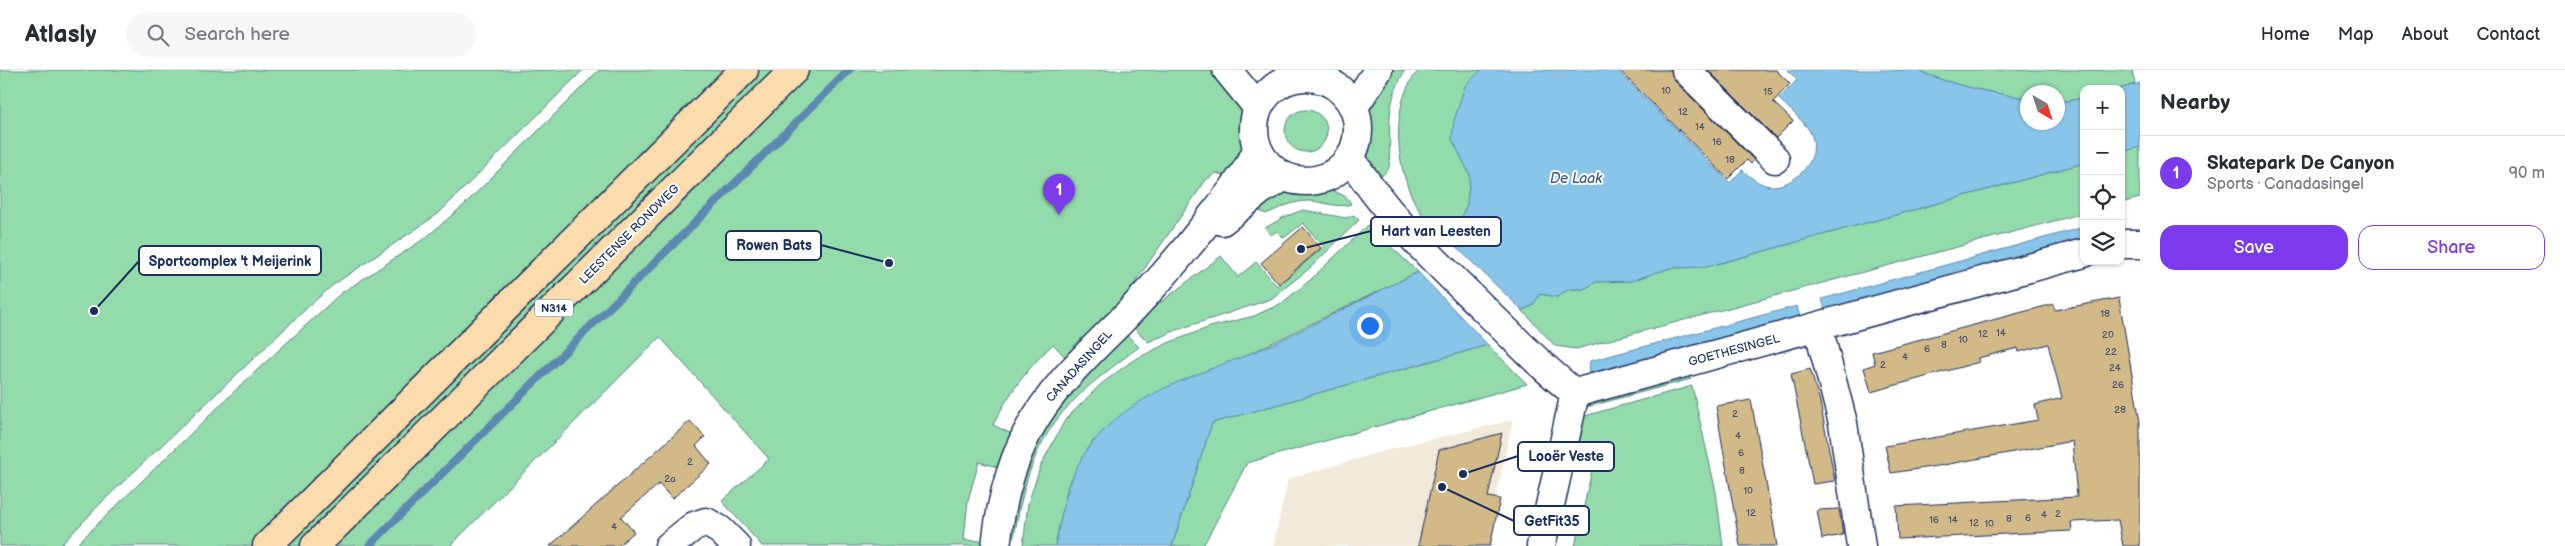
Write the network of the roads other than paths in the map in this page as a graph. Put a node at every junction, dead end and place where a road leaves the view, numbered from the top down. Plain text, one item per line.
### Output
1 (744, 70) edge
2 (794, 70) edge
3 (1227, 70) edge
4 (1378, 70) edge
5 (1686, 70) edge
6 (1275, 76) edge
7 (1338, 76) edge
8 (1354, 107) junction
9 (1258, 108) junction
10 (1257, 150) junction
11 (1350, 157) junction
12 (1775, 159) dead end
13 (1284, 177) junction
14 (1328, 177) junction
15 (2125, 244) edge
16 (2140, 244) edge
17 (2080, 254) edge
18 (1431, 257) junction
19 (1176, 262) junction
20 (1818, 327) junction
21 (1575, 393) junction
22 (267, 546) edge
23 (315, 546) edge
24 (670, 546) edge
25 (736, 546) edge
26 (996, 546) edge
27 (1541, 546) edge
28 (1861, 546) edge

1 - 22 main road, N314
2 - 23 main road, LEESTENSE RONDWEG / N314
3 - 9 street
4 - 8 street
5 - 12 street
6 - 7 street
6 - 9 street
7 - 8 street
8 - 11 street
9 - 10 street
10 - 13 street
10 - 19 street, CANADASINGEL
11 - 14 street
11 - 18 street
13 - 14 street
13 - 19 street, CANADASINGEL
14 - 18 street
15 - 16 street
17 - 20 street, GOETHESINGEL
18 - 21 street
19 - 26 street, CANADASINGEL
20 - 21 street, GOETHESINGEL
20 - 28 street
21 - 27 street
24 - 25 street

